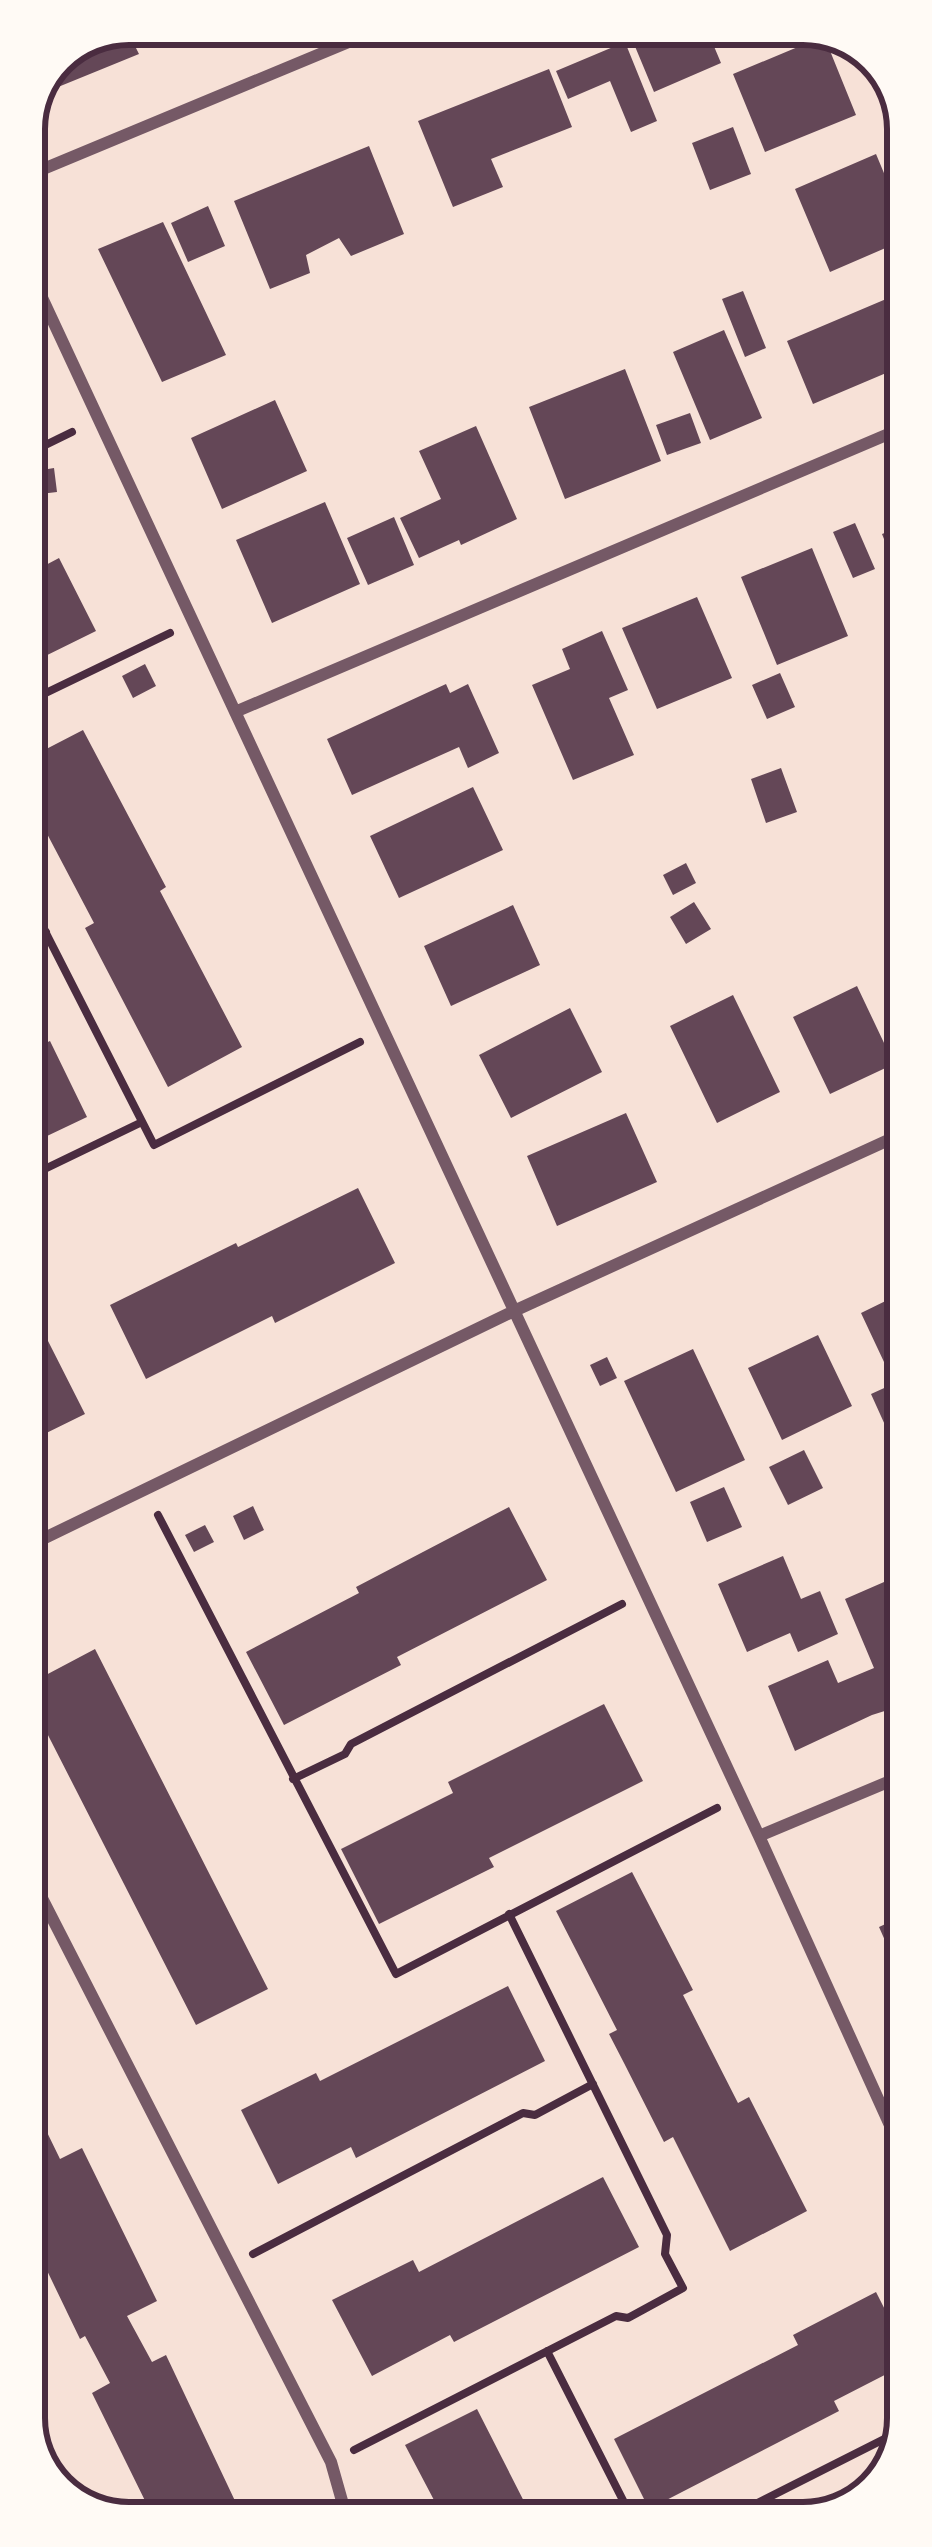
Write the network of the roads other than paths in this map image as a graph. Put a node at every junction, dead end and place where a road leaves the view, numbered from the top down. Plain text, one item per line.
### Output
1 (341, 45) edge
2 (45, 168) edge
3 (45, 304) edge
4 (887, 436) edge
5 (235, 712) junction
6 (887, 1141) edge
7 (514, 1311) junction
8 (45, 1538) edge
9 (887, 1782) edge
10 (759, 1836) junction
11 (45, 1904) edge
12 (887, 2119) edge
13 (342, 2502) edge

1 - 2 street
3 - 5 street
4 - 5 street
5 - 7 street
6 - 7 street
7 - 8 street
7 - 10 street
9 - 10 street
10 - 12 street
11 - 13 street

